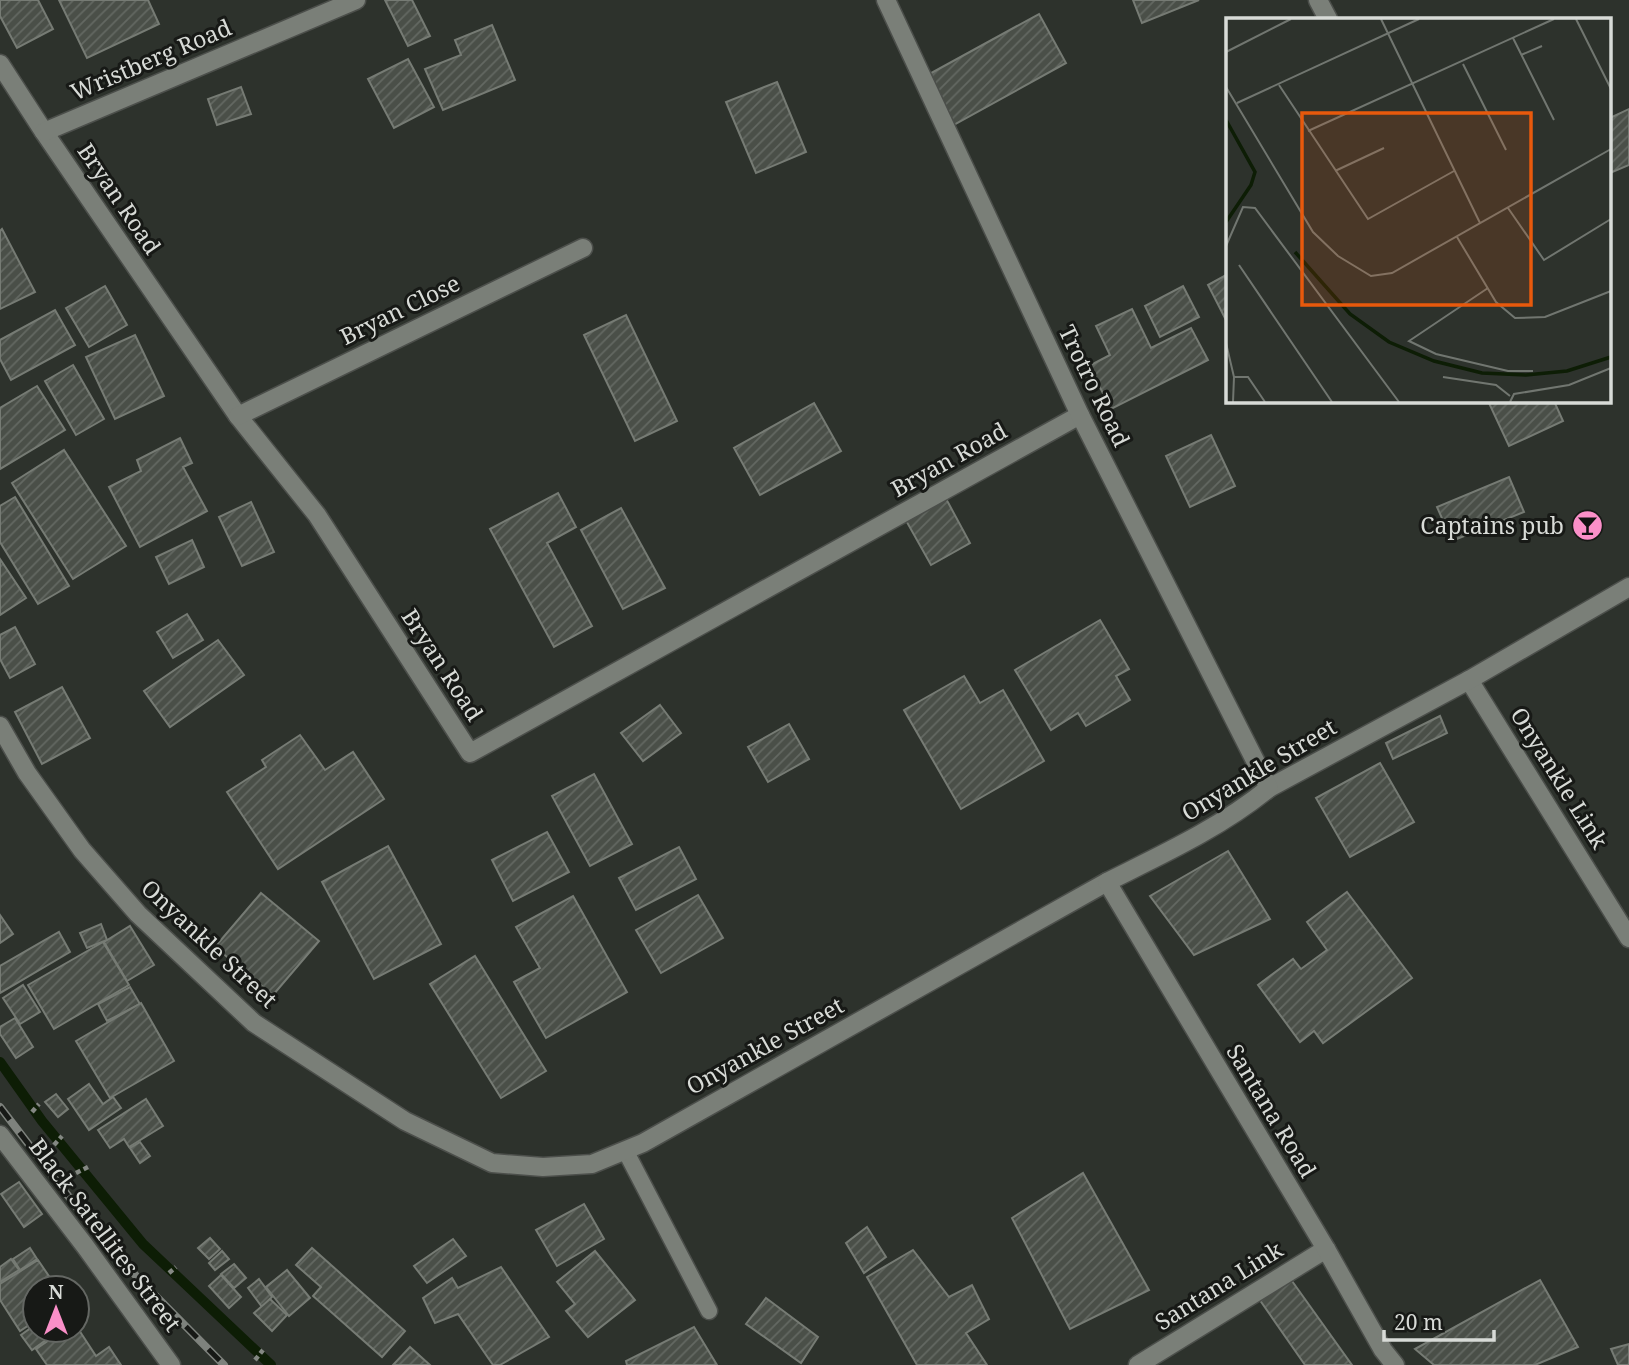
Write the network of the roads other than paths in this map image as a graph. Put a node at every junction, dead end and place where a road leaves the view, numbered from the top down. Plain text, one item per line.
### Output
1 (356, 0) edge
2 (886, 0) edge
3 (1318, 0) edge
4 (1327, 18) edge
5 (0, 64) edge
6 (44, 132) junction
7 (583, 248) dead end
8 (1080, 415) junction
9 (238, 416) junction
10 (1629, 587) edge
11 (1469, 680) junction
12 (0, 726) edge
13 (1269, 788) junction
14 (1107, 883) junction
15 (1629, 938) edge
16 (0, 1135) edge
17 (625, 1150) junction
18 (1325, 1249) junction
19 (709, 1311) dead end
20 (171, 1365) edge
21 (1138, 1365) edge
22 (1395, 1365) edge

1 - 6 street, Wristberg Road
2 - 8 street, Trotro Road
3 - 4 street
5 - 6 street, Bryan Road
6 - 9 street, Bryan Road
7 - 9 street, Bryan Close
8 - 9 street, Bryan Road
8 - 13 street, Trotro Road
10 - 11 street, Onyankle Street
11 - 13 street, Onyankle Street
11 - 15 street, Onyankle Link
12 - 17 street, Onyankle Street
13 - 14 street, Onyankle Street
14 - 17 street, Onyankle Street
14 - 18 street, Santana Road
16 - 20 street, Black Satellites Street
17 - 19 lane
18 - 21 street, Santana Link
18 - 22 street, Santana Road

